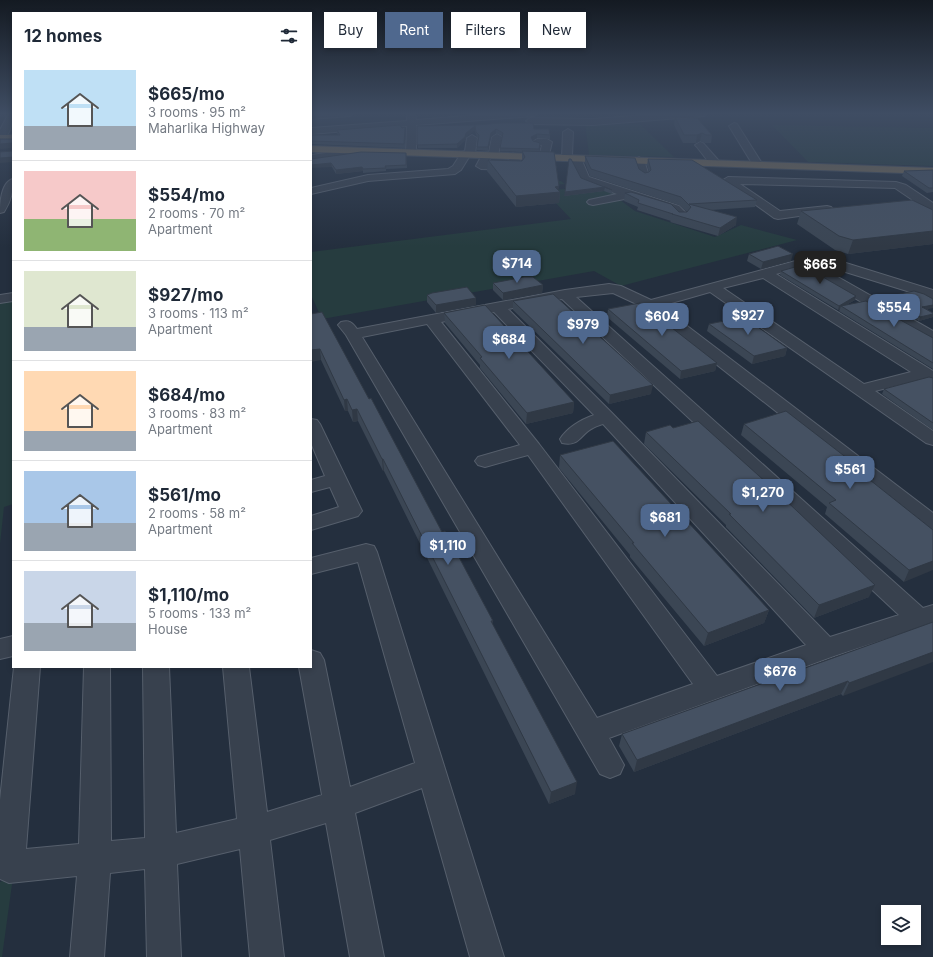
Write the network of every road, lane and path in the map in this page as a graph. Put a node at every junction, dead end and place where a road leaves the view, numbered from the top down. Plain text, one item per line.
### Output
1 (464, 158) edge
2 (488, 158) edge
3 (515, 158) edge
4 (562, 158) edge
5 (572, 158) junction
6 (711, 158) edge
7 (753, 158) edge
8 (639, 160) junction
9 (715, 163) junction
10 (758, 165) junction
11 (798, 166) junction
12 (933, 171) edge
13 (11, 176) edge
14 (644, 176) edge
15 (312, 191) edge
16 (812, 192) junction
17 (631, 194) junction
18 (593, 202) dead end
19 (887, 206) edge
20 (931, 206) edge
21 (0, 210) edge
22 (682, 215) edge
23 (804, 263) junction
24 (765, 273) junction
25 (712, 286) junction
26 (565, 294) junction
27 (933, 295) edge
28 (12, 296) edge
29 (0, 299) edge
30 (650, 305) junction
31 (497, 307) junction
32 (431, 319) junction
33 (933, 336) edge
34 (929, 376) edge
35 (860, 390) junction
36 (606, 417) junction
37 (312, 428) edge
38 (568, 439) dead end
39 (933, 439) edge
40 (532, 448) junction
41 (318, 454) edge
42 (485, 461) dead end
43 (338, 479) junction
44 (312, 486) edge
45 (312, 523) edge
46 (933, 524) edge
47 (312, 566) edge
48 (926, 617) edge
49 (12, 646) edge
50 (0, 649) edge
51 (825, 649) junction
52 (312, 665) edge
53 (27, 668) edge
54 (96, 668) edge
55 (156, 668) edge
56 (236, 668) edge
57 (712, 690) junction
58 (592, 732) junction
59 (610, 765) dead end
60 (431, 770) junction
61 (338, 805) junction
62 (252, 831) junction
63 (160, 852) junction
64 (95, 858) junction
65 (87, 957) edge
66 (164, 957) edge
67 (267, 957) edge
68 (367, 957) edge
69 (487, 957) edge

1 - 15 street
2 - 3 street
4 - 5 highway
5 - 8 highway
5 - 17 street
6 - 9 street
7 - 10 street
8 - 9 highway
8 - 14 street
9 - 10 highway
10 - 11 highway
11 - 12 highway
11 - 16 street
13 - 21 street
16 - 16 street
16 - 20 street
17 - 18 street
17 - 22 street
19 - 20 street
23 - 24 street
23 - 27 street
23 - 33 street
24 - 25 street
24 - 34 street
25 - 30 street
25 - 35 street
26 - 30 street
26 - 31 street
26 - 48 street
28 - 29 street
30 - 46 street
31 - 32 street
31 - 36 street
32 - 40 street
32 - 58 street
34 - 35 street
35 - 39 street
36 - 38 street
36 - 51 street
37 - 41 street
40 - 42 street
40 - 57 street
41 - 43 street
43 - 44 street
43 - 45 street
47 - 60 street
48 - 51 street
49 - 50 street
51 - 57 street
52 - 61 street
53 - 64 street
54 - 64 street
55 - 63 street
56 - 62 street
57 - 58 street
58 - 59 street
60 - 61 street
60 - 69 street
61 - 62 street
61 - 68 street
62 - 63 street
62 - 67 street
63 - 64 street
63 - 66 street
64 - 65 street

